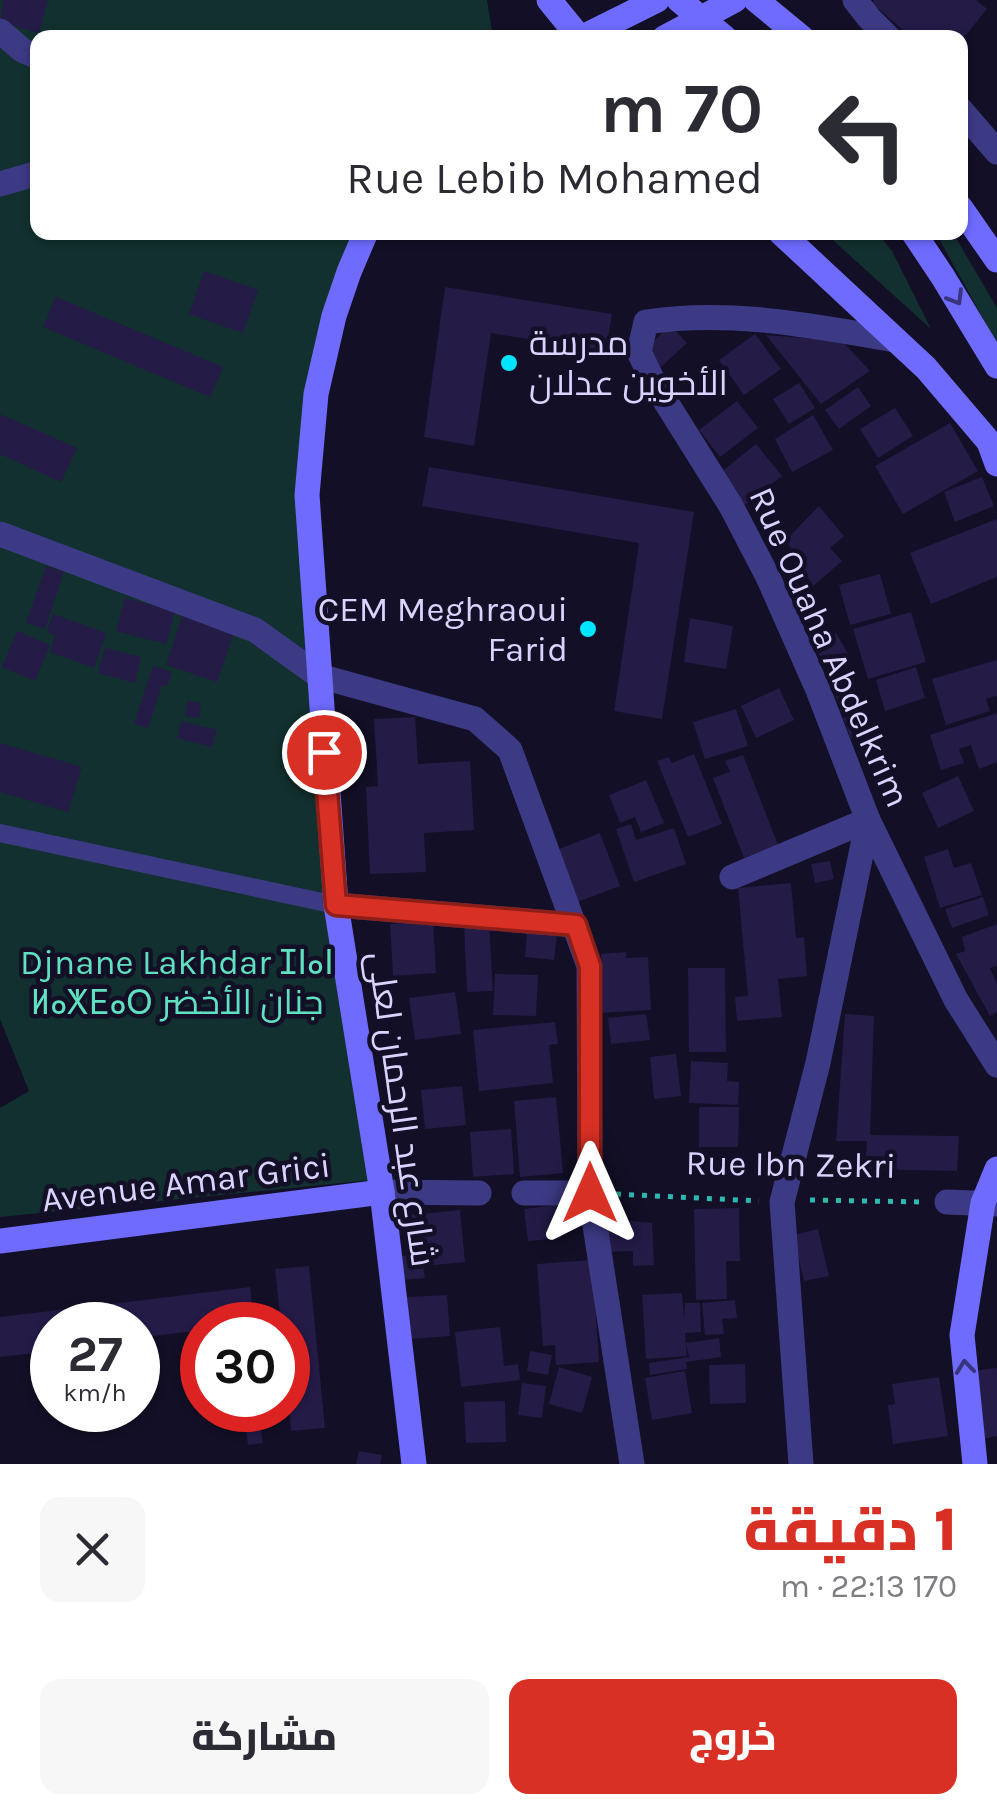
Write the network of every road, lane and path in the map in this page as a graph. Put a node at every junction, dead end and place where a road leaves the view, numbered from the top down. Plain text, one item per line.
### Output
1 (548, 0) edge
2 (657, 0) edge
3 (680, 0) edge
4 (734, 0) edge
5 (756, 0) edge
6 (862, 9) edge
7 (573, 30) edge
8 (596, 30) edge
9 (679, 30) edge
10 (716, 30) edge
11 (792, 30) edge
12 (881, 30) edge
13 (0, 31) edge
14 (30, 54) edge
15 (968, 117) edge
16 (995, 144) edge
17 (30, 176) edge
18 (0, 184) edge
19 (968, 218) edge
20 (362, 240) edge
21 (789, 240) edge
22 (919, 240) edge
23 (997, 260) edge
24 (896, 340) junction
25 (997, 366) edge
26 (997, 464) edge
27 (0, 534) edge
28 (319, 676) junction
29 (868, 820) junction
30 (0, 833) edge
31 (732, 877) dead end
32 (336, 905) junction
33 (576, 925) junction
34 (997, 1064) edge
35 (997, 1170) edge
36 (382, 1192) junction
37 (524, 1192) dead end
38 (590, 1193) junction
39 (479, 1194) dead end
40 (782, 1202) junction
41 (947, 1202) joint
42 (990, 1204) edge
43 (0, 1241) edge
44 (414, 1464) edge
45 (632, 1464) edge
46 (801, 1464) edge
47 (975, 1464) edge

1 - 7 main road
2 - 8 main road
3 - 10 main road, bridge
4 - 9 main road
5 - 11 main road
6 - 12 street
13 - 14 street
15 - 16 street
17 - 18 street
19 - 23 main road
20 - 28 main road, شارع عبد الرحمان لعلى
21 - 24 main road
22 -> 25 main road
24 - 26 main road
24 - 29 street, Rue Ouaha Abdelkrim
27 - 28 street
28 - 32 main road, شارع عبد الرحمان لعلى
28 - 33 street
29 - 31 street
29 - 34 street, Rue Ouaha Abdelkrim
29 - 40 street
30 - 32 lane
32 - 33 street
32 - 36 main road, شارع عبد الرحمان لعلى
33 - 38 street
35 - 42 main road
36 - 39 street
36 - 43 main road, Avenue Amar Grici
36 - 44 main road, شارع عبد الرحمان لعلى
37 - 38 street
38 - 40 path, Rue Ibn Zekri
38 - 45 street
40 - 41 path, Rue Ibn Zekri
40 - 46 street
41 - 42 street
47 -> 42 main road

